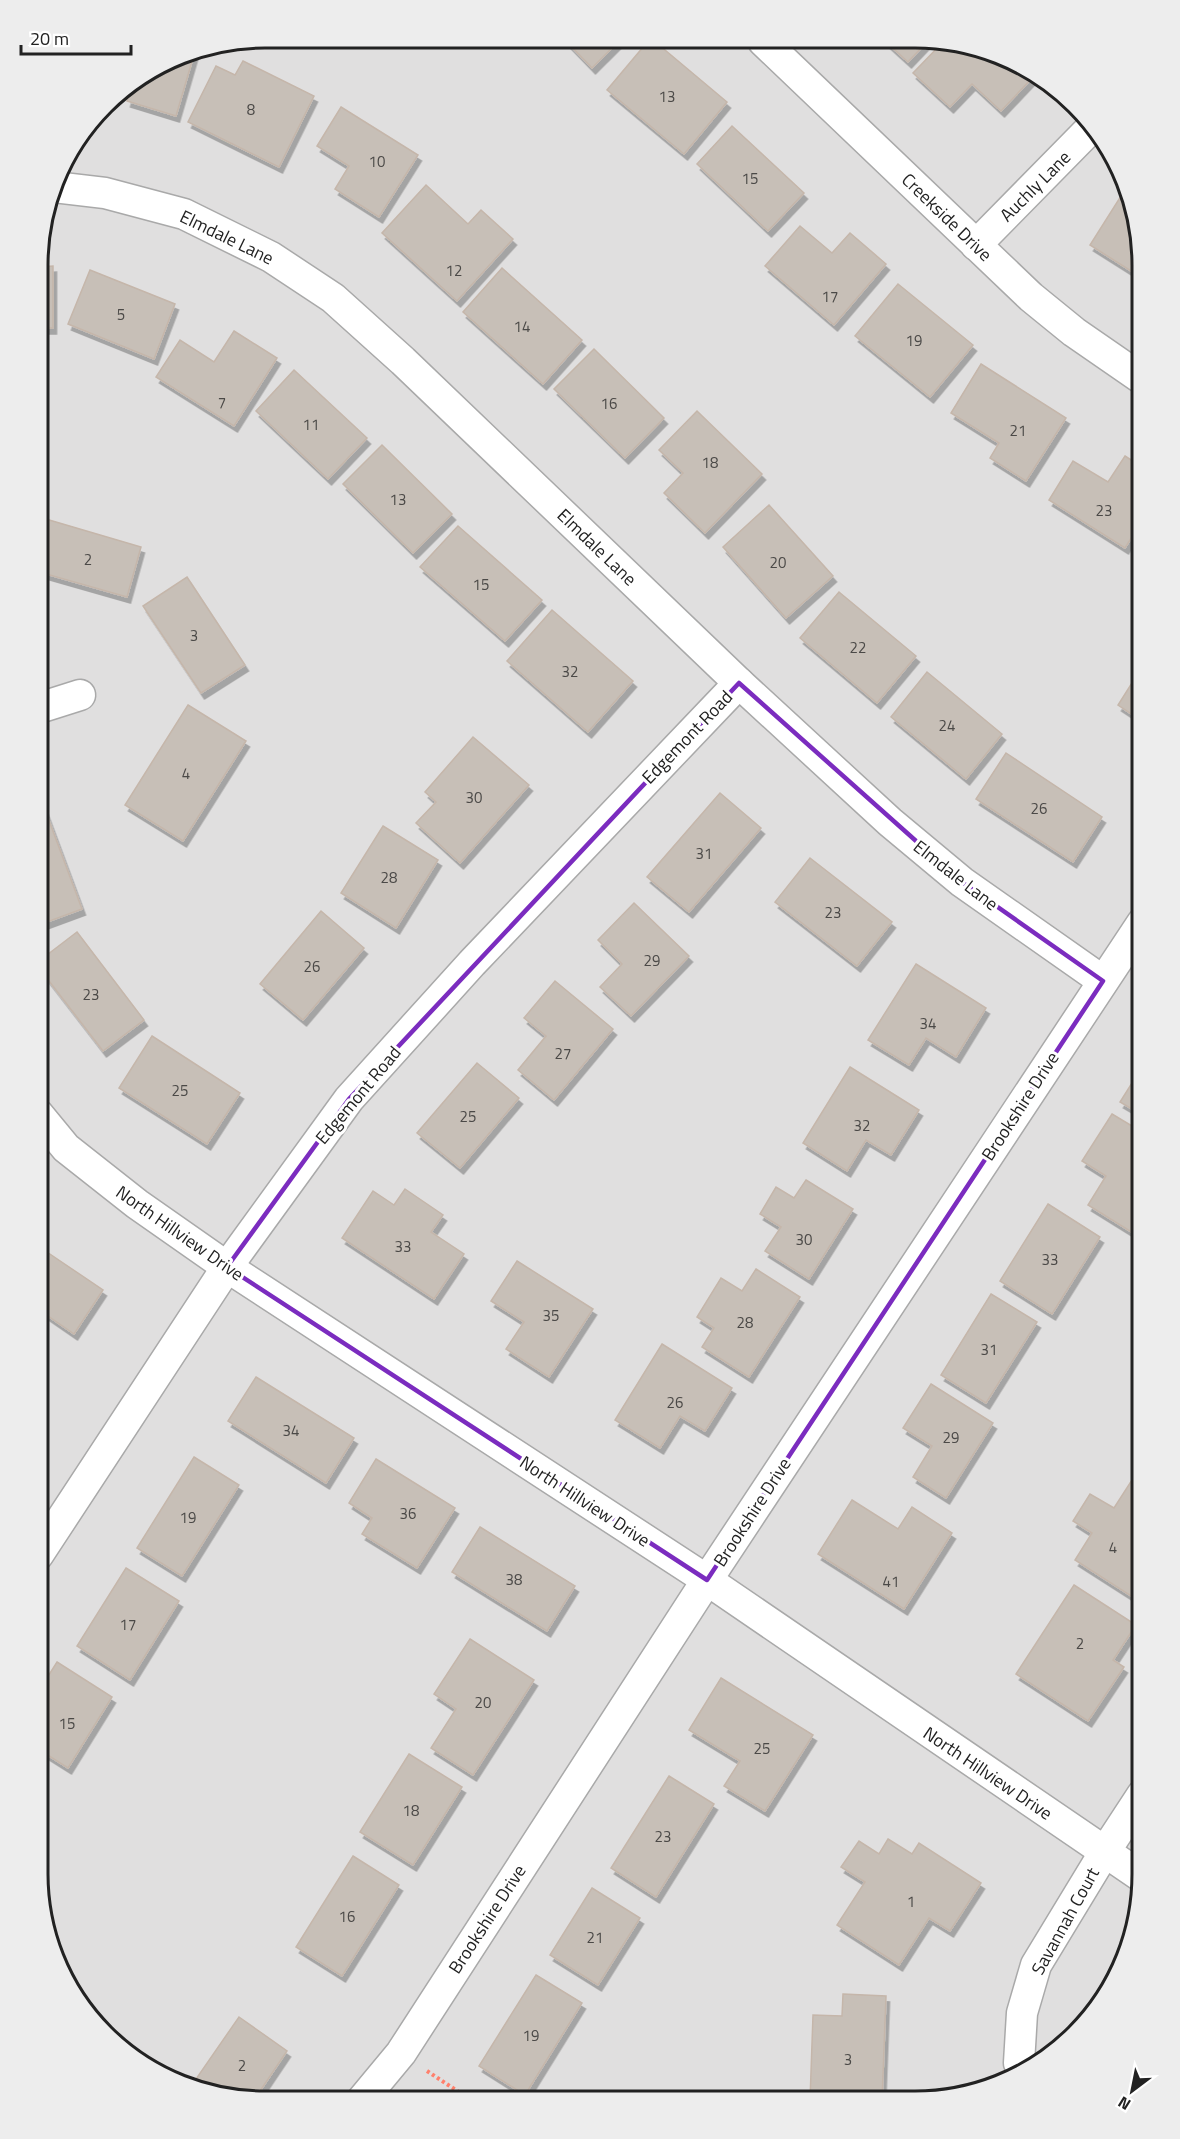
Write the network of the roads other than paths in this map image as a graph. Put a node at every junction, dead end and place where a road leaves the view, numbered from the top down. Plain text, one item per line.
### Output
1 (770, 48) edge
2 (1087, 133) edge
3 (63, 188) edge
4 (976, 245) junction
5 (1132, 373) edge
6 (739, 683) junction
7 (80, 695) dead end
8 (48, 705) edge
9 (1132, 938) edge
10 (1103, 981) junction
11 (48, 1126) edge
12 (227, 1267) junction
13 (48, 1540) edge
14 (707, 1580) junction
15 (1132, 1810) edge
16 (1104, 1853) junction
17 (1132, 1871) edge
18 (1019, 2062) dead end
19 (369, 2091) edge

1 - 4 street, Creekside Drive
2 - 4 street, Auchly Lane
3 - 6 street, Elmdale Lane
4 - 5 street, Creekside Drive
6 - 10 street, Elmdale Lane
6 - 12 street, Edgemont Road
7 - 8 street
9 - 10 street, Brookshire Drive
10 - 14 street, Brookshire Drive
11 - 12 street, North Hillview Drive
12 - 13 street, Edgemont Road
12 - 14 street, North Hillview Drive
14 - 16 street, North Hillview Drive
14 - 19 street, Brookshire Drive
15 - 16 street, Savannah Court
16 - 17 street, North Hillview Drive
16 - 18 street, Savannah Court

